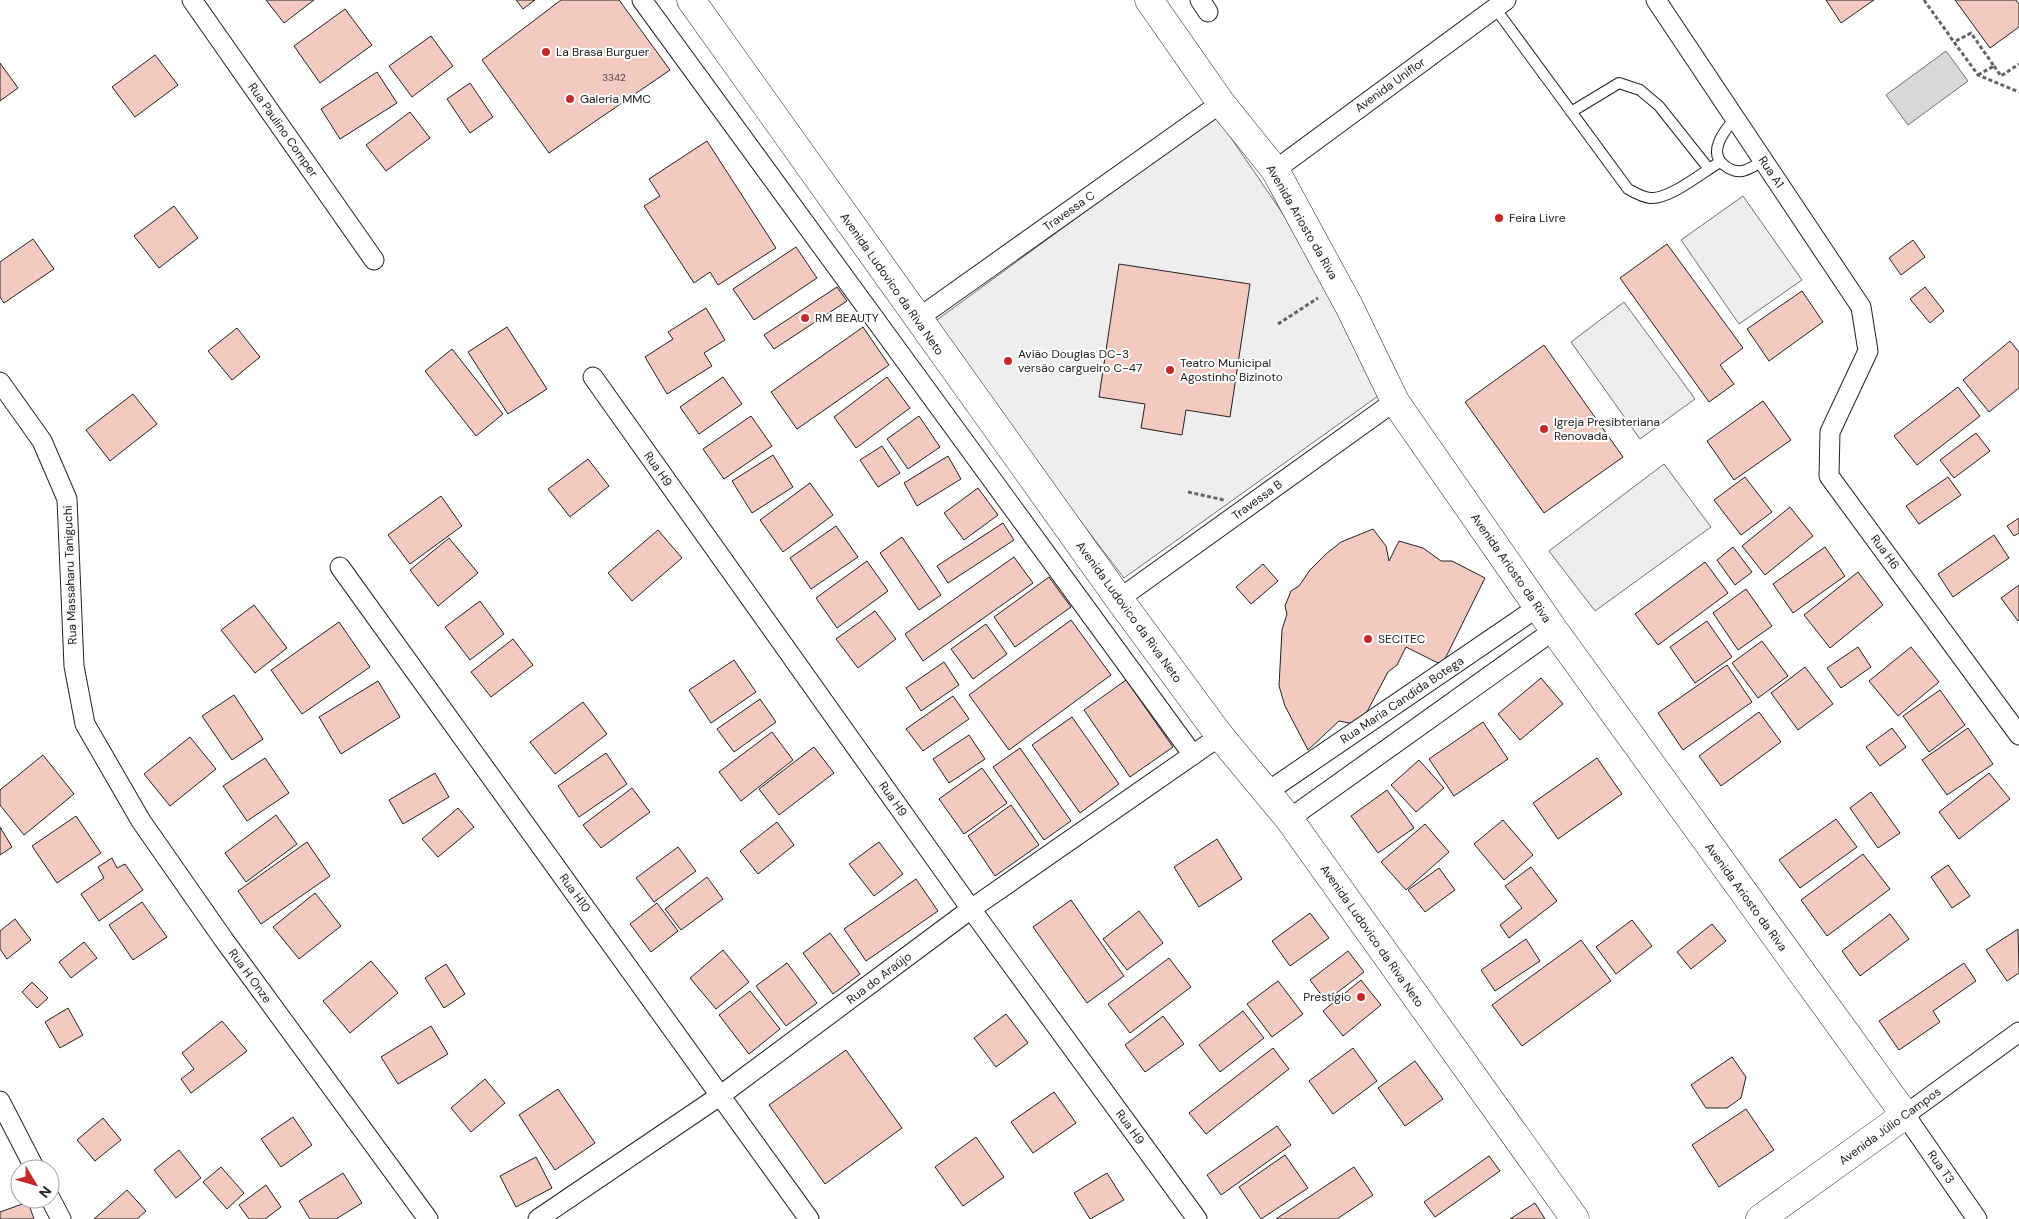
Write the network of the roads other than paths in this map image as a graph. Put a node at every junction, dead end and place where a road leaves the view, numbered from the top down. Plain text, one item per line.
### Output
1 (192, 0) edge
2 (642, 0) edge
3 (691, 0) edge
4 (1149, 0) edge
5 (1656, 0) edge
6 (1501, 4) edge
7 (1221, 103) junction
8 (1571, 112) junction
9 (1735, 118) junction
10 (1764, 161) junction
11 (1720, 162) junction
12 (1709, 169) junction
13 (1275, 170) junction
14 (374, 260) dead end
15 (917, 318) junction
16 (1868, 352) joint
17 (592, 377) dead end
18 (0, 382) edge
19 (1395, 401) junction
20 (340, 567) dead end
21 (1118, 599) junction
22 (1538, 607) junction
23 (1554, 630) junction
24 (1418, 689) junction
25 (1435, 715) junction
26 (85, 724) joint
27 (2019, 735) edge
28 (1220, 736) junction
29 (1193, 755) junction
30 (1267, 792) junction
31 (1289, 819) junction
32 (971, 909) junction
33 (2019, 1032) edge
34 (720, 1095) junction
35 (0, 1101) edge
36 (1905, 1115) junction
37 (30, 1159) edge
38 (428, 1219) edge
39 (538, 1219) edge
40 (809, 1219) edge
41 (1197, 1219) edge
42 (1575, 1219) edge
43 (1760, 1219) edge
44 (1977, 1219) edge

1 - 14 street, Rua Paulino Comper
2 - 29 street
3 - 15 street, Avenida Ludovico da Riva Neto
4 - 7 street, Avenida Ariosto da Riva
5 - 9 street, Rua A1
6 - 8 lane
6 - 13 street, Avenida Uniflor
7 - 13 street, Avenida Ariosto da Riva
7 - 15 street, Travessa C
8 - 12 lane
8 - 12 lane
9 - 10 street, Rua A1
9 - 11 lane
10 - 11 lane
10 - 16 street, Rua A1
11 - 12 lane
13 - 19 street, Avenida Ariosto da Riva
15 - 21 street, Avenida Ludovico da Riva Neto
16 - 27 street, Rua H6
17 - 32 street, Rua H9
18 - 26 street, Rua Massaharu Taniguchi
19 - 21 street, Travessa B
19 - 22 street, Avenida Ariosto da Riva
20 - 34 street, Rua H10
21 - 28 street, Avenida Ludovico da Riva Neto
22 - 23 street, Avenida Ariosto da Riva
22 - 24 street, Rua Maria Candida Botega
23 - 25 street
23 - 36 street, Avenida Ariosto da Riva
24 - 25 street
24 - 30 street, Rua Maria Candida Botega
25 - 31 street
26 - 38 street, Rua H Onze
28 - 29 street, Rua do Araújo
28 - 30 street, Avenida Ludovico da Riva Neto
29 - 32 street, Rua do Araújo
30 - 31 street, Avenida Ludovico da Riva Neto
31 - 42 street, Avenida Ludovico da Riva Neto
32 - 34 street, Rua do Araújo
32 - 41 street, Rua H9
33 - 36 street, Avenida Júlio Campos
34 - 39 street, Rua do Araújo
34 - 40 street, Rua H10
35 - 37 street
36 - 43 street, Avenida Júlio Campos
36 - 44 street, Rua T3

